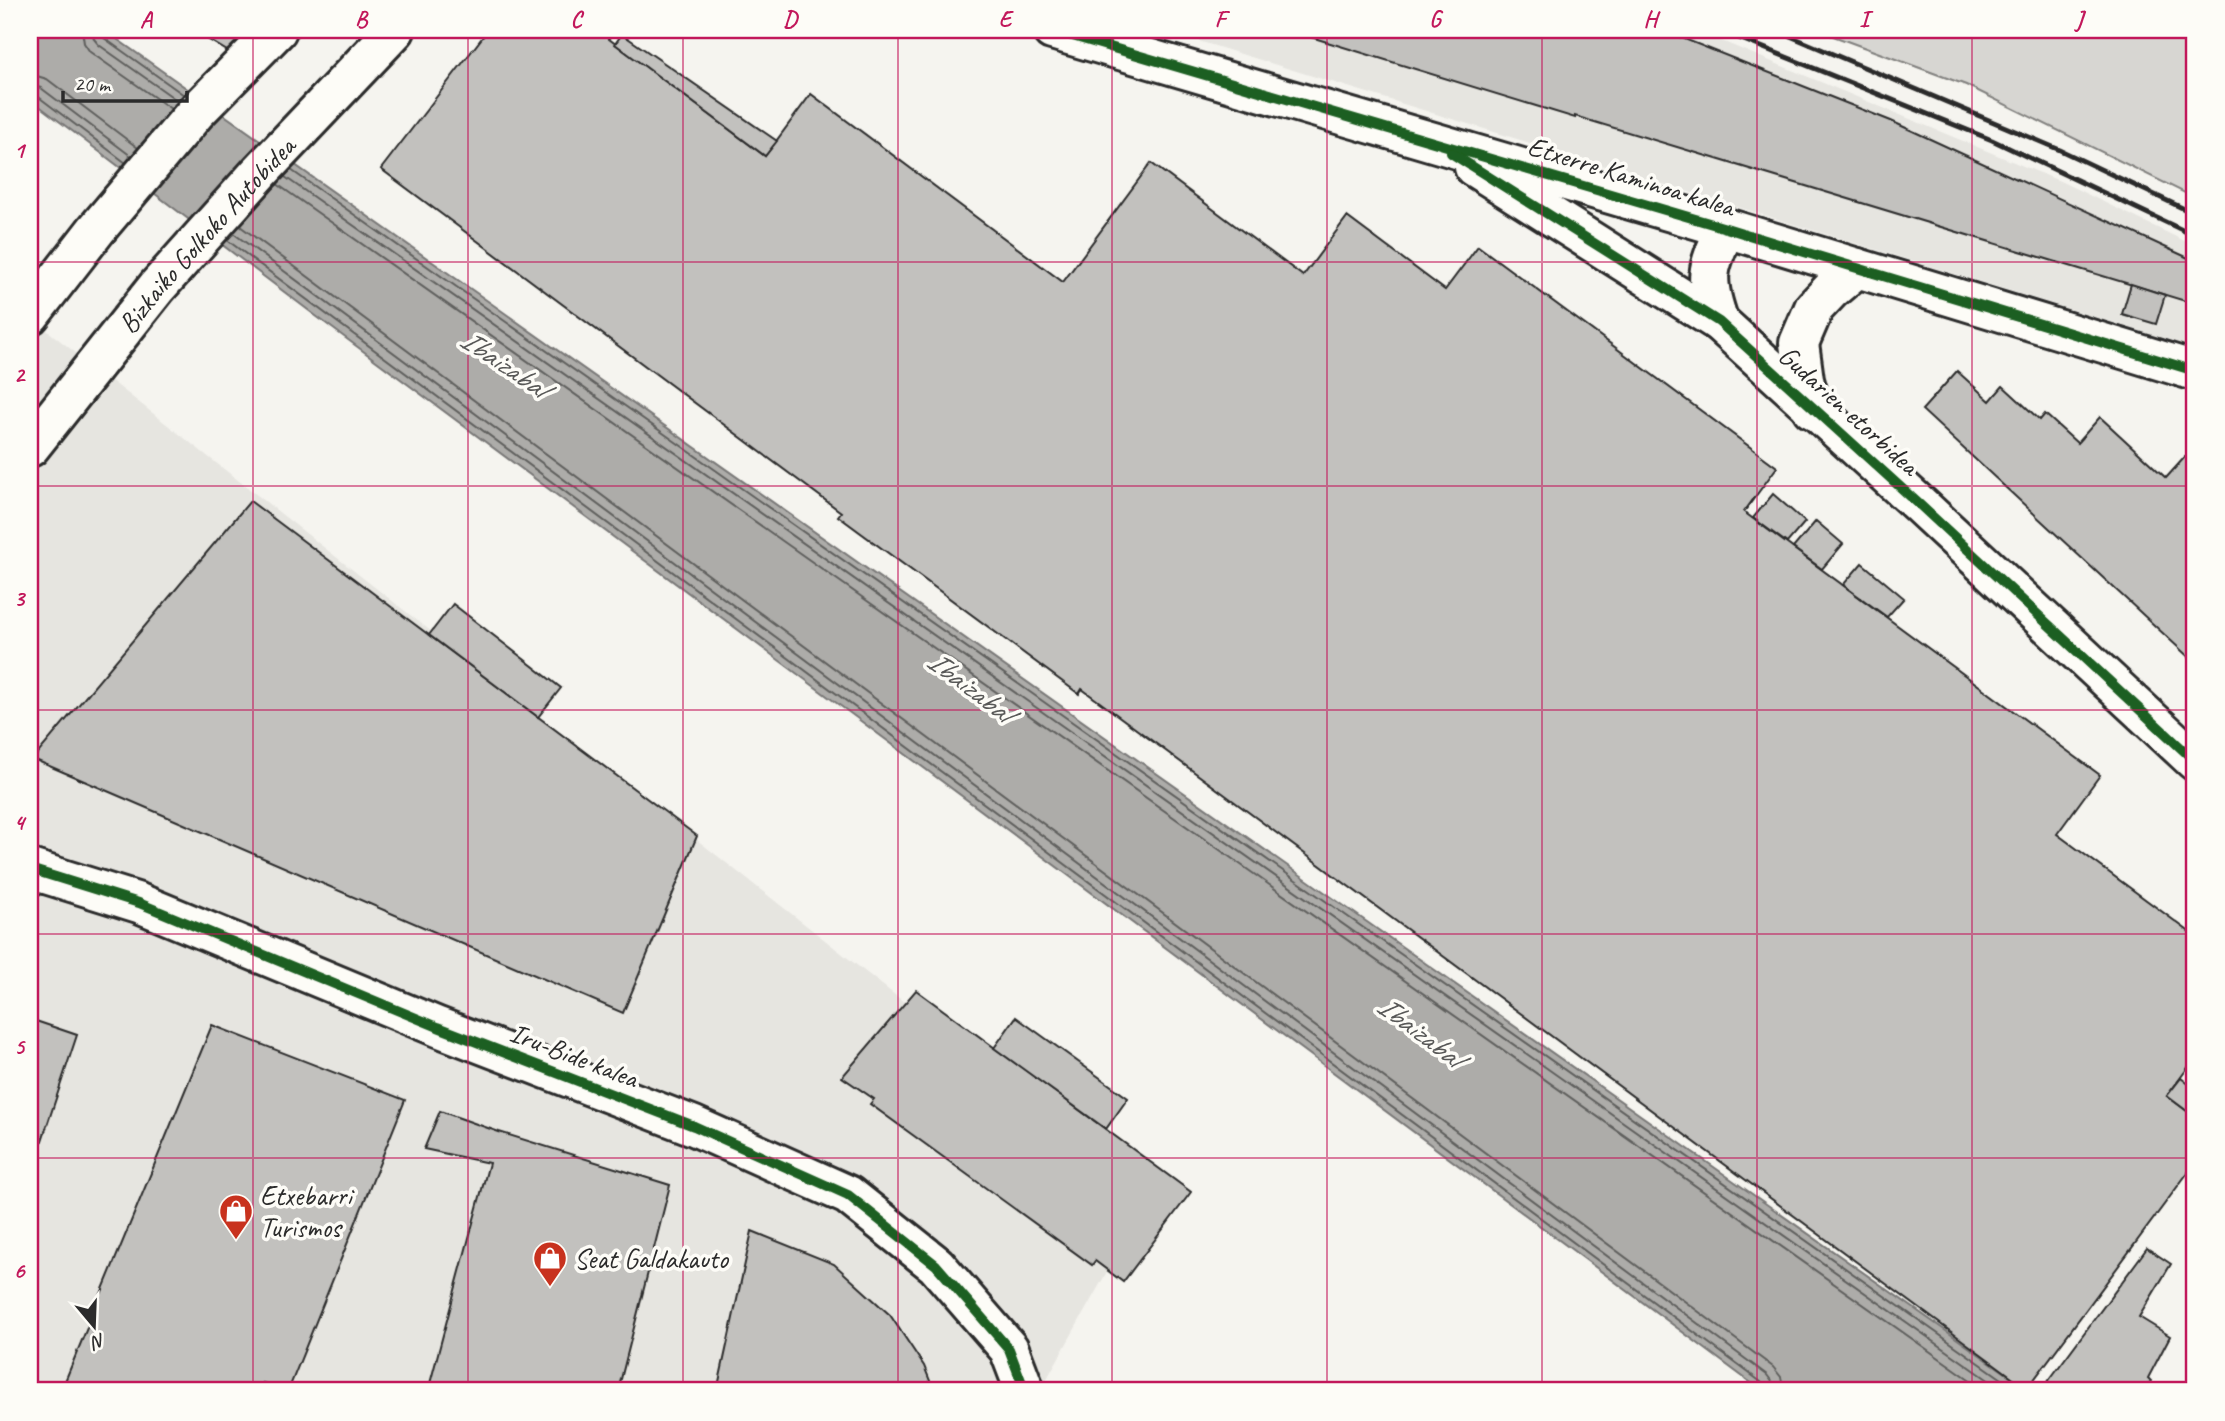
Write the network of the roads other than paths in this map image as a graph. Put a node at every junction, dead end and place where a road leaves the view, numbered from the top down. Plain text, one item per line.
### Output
1 (276, 30) edge
2 (394, 30) edge
3 (1052, 30) edge
4 (1434, 141) junction
5 (1726, 228) junction
6 (1857, 268) junction
7 (30, 315) edge
8 (1719, 323) junction
9 (2195, 370) edge
10 (1812, 409) junction
11 (30, 447) edge
12 (2195, 761) edge
13 (30, 869) edge
14 (1025, 1391) edge

1 - 7 main road
2 - 11 main road, Bizkaiko Golkoko Autobidea
3 - 4 main road, Etxerre Kaminoa kalea
4 - 5 main road, Etxerre Kaminoa kalea
4 - 8 main road, Gudarien etorbidea
5 - 6 main road, Etxerre Kaminoa kalea
5 - 8 main road, Gudarien etorbidea
6 - 9 main road, Etxerre Kaminoa kalea
6 - 10 main road, Gudarien etorbidea
8 - 10 main road, Gudarien etorbidea
10 - 12 main road, Gudarien etorbidea
13 - 14 main road, Iru-Bide kalea

